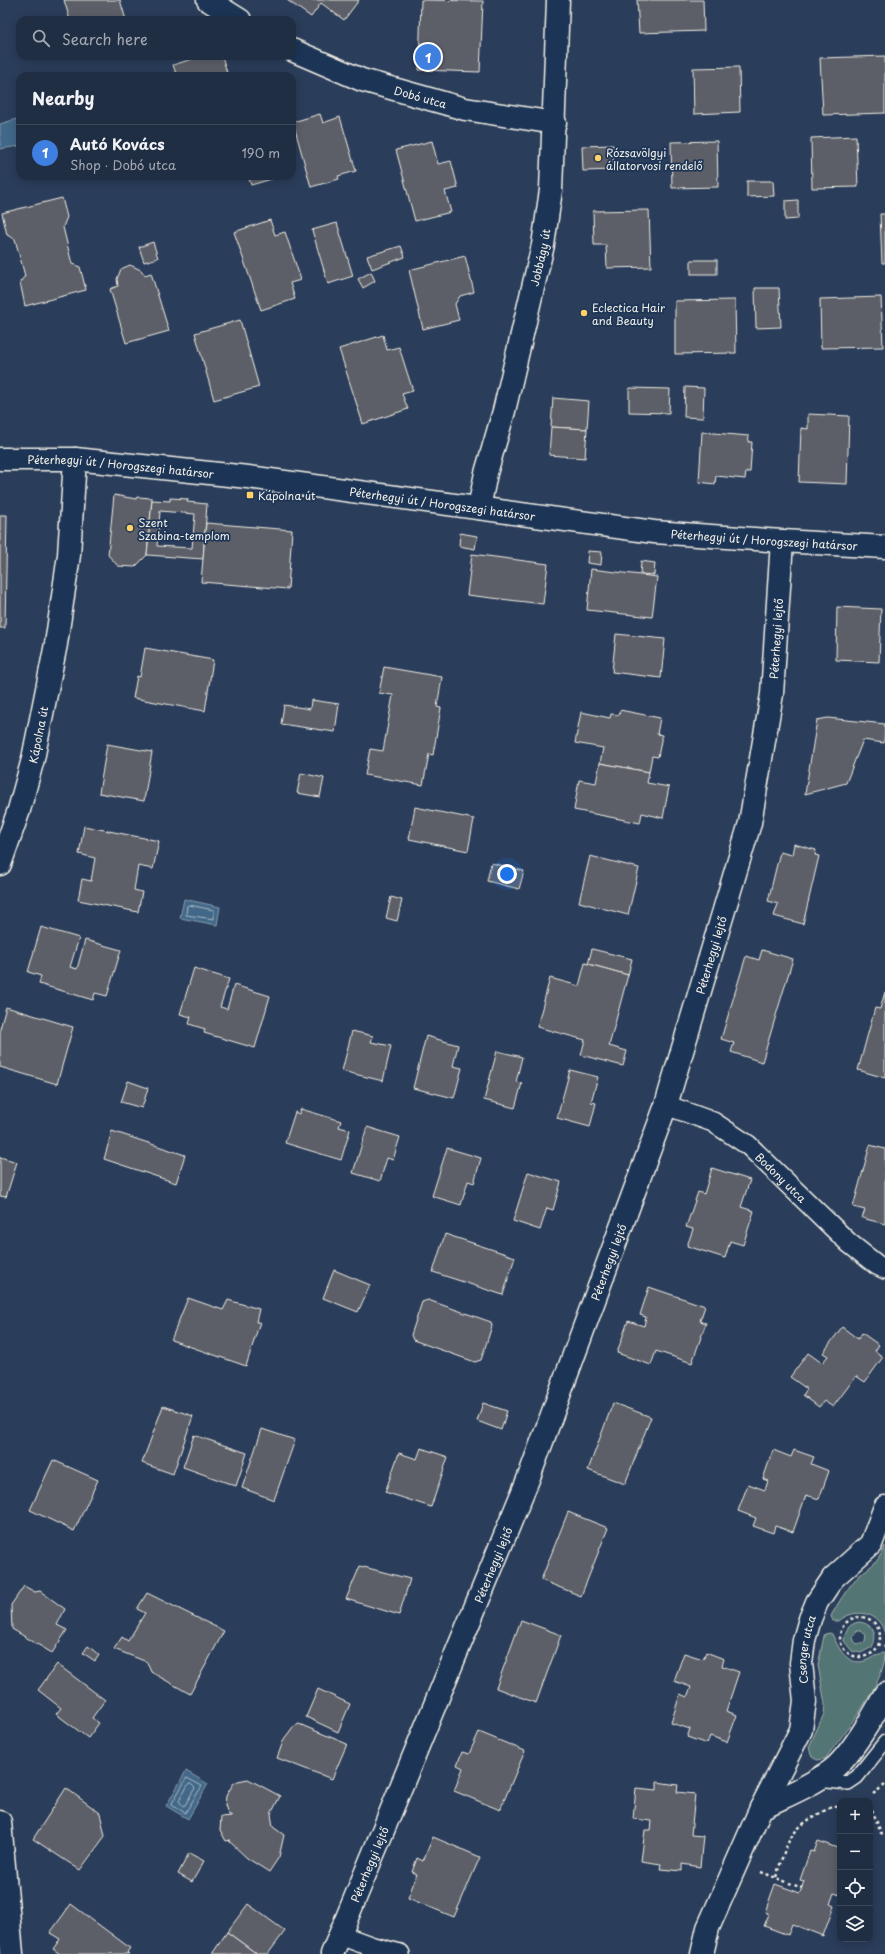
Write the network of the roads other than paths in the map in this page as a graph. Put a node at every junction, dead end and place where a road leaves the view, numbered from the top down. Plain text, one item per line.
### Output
1 (208, 0) edge
2 (558, 0) edge
3 (234, 16) edge
4 (296, 52) edge
5 (555, 123) junction
6 (0, 459) edge
7 (75, 459) junction
8 (479, 508) junction
9 (782, 542) junction
10 (885, 547) edge
11 (0, 864) edge
12 (666, 1105) junction
13 (885, 1269) edge
14 (885, 1507) edge
15 (885, 1694) edge
16 (885, 1742) edge
17 (817, 1780) junction
18 (761, 1808) junction
19 (0, 1822) edge
20 (336, 1945) edge
21 (12, 1954) edge
22 (400, 1954) edge
23 (702, 1954) edge

1 - 3 street
2 - 5 street, Jobbágy út
4 - 5 street, Dobó utca
5 - 8 street, Jobbágy út
6 - 7 street, Péterhegyi út / Horogszegi határsor
7 - 8 street, Péterhegyi út / Horogszegi határsor
7 - 11 street, Kápolna út
8 - 9 street, Péterhegyi út / Horogszegi határsor
9 - 10 street, Péterhegyi út / Horogszegi határsor
9 - 12 street, Péterhegyi lejtő
12 - 13 street, Bodony utca
12 - 20 street, Péterhegyi lejtő
14 - 18 street, Csenger utca
15 - 17 street
16 - 17 lane
17 - 18 street
18 - 23 street, Csenger utca
19 - 21 street
20 - 22 street

